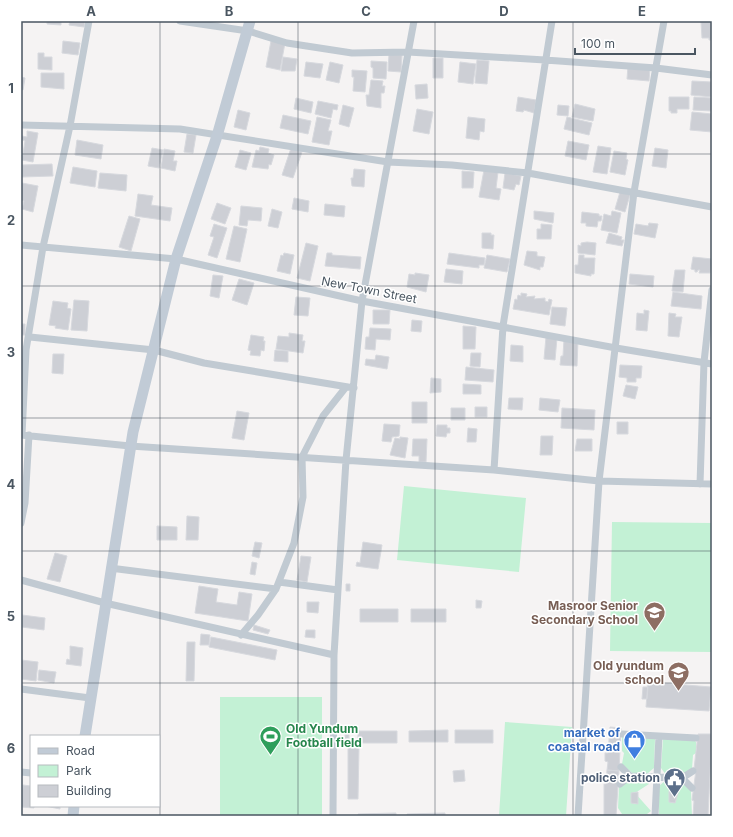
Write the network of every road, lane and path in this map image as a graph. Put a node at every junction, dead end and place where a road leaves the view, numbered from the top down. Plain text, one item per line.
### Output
1 (89, 21) edge
2 (180, 21) edge
3 (414, 21) edge
4 (552, 21) edge
5 (664, 21) edge
6 (249, 26) edge
7 (408, 52) junction
8 (545, 60) junction
9 (656, 68) junction
10 (712, 75) edge
11 (21, 125) edge
12 (70, 126) junction
13 (217, 136) junction
14 (388, 162) junction
15 (528, 173) junction
16 (634, 192) junction
17 (712, 207) edge
18 (21, 245) edge
19 (43, 247) junction
20 (176, 259) junction
21 (712, 290) edge
22 (362, 301) junction
23 (503, 326) junction
24 (30, 337) junction
25 (616, 348) junction
26 (24, 350) edge
27 (154, 350) junction
28 (704, 362) junction
29 (712, 364) edge
30 (346, 387) junction
31 (354, 388) junction
32 (24, 435) edge
33 (130, 446) junction
34 (302, 457) junction
35 (346, 460) junction
36 (494, 470) junction
37 (599, 482) junction
38 (700, 484) junction
39 (712, 484) edge
40 (21, 524) edge
41 (110, 568) junction
42 (21, 580) edge
43 (279, 582) junction
44 (276, 589) junction
45 (338, 590) junction
46 (105, 603) junction
47 (241, 635) junction
48 (334, 655) junction
49 (21, 689) edge
50 (90, 698) junction
51 (622, 734) dead end
52 (85, 735) edge
53 (659, 736) junction
54 (696, 738) dead end
55 (621, 767) dead end
56 (693, 771) dead end
57 (630, 776) junction
58 (657, 777) junction
59 (682, 778) junction
60 (620, 784) dead end
61 (692, 788) dead end
62 (333, 816) edge
63 (578, 816) edge
64 (655, 816) edge

1 - 12 street
2 - 6 street
3 - 7 street
4 - 8 street
5 - 9 street
6 - 7 street
6 - 13 street
7 - 8 street
7 - 14 street
8 - 9 street
8 - 15 street
9 - 10 street
9 - 16 street
11 - 12 street
12 - 13 street
12 - 19 street
13 - 14 street
13 - 20 street
14 - 15 street
14 - 22 street
15 - 16 street
15 - 23 street
16 - 17 street
16 - 25 street
18 - 19 street, New Town Street
19 - 20 street, New Town Street
19 - 24 street
20 - 22 street, New Town Street
20 - 27 street
21 - 28 street
22 - 23 street, New Town Street
22 - 31 street
23 - 25 street, New Town Street
23 - 36 street
24 - 26 street
24 - 27 street
25 - 28 street, New Town Street
25 - 37 street
26 - 32 street
27 - 30 street
27 - 33 street
28 - 29 street, New Town Street
28 - 38 street
30 - 31 street
30 - 34 street
31 - 35 street
32 - 33 street
32 - 40 street
33 - 34 street
33 - 41 street
34 - 35 street
34 - 43 street
35 - 36 street
35 - 45 street
36 - 37 street
37 - 38 street
37 - 63 street
38 - 39 street
41 - 44 street
41 - 46 street
42 - 46 street
43 - 44 street
43 - 45 street
44 - 47 street
45 - 48 street
46 - 47 street
46 - 50 street
47 - 48 street
48 - 62 street
49 - 50 street
50 - 52 street
51 - 53 street
53 - 54 street
53 - 58 street
55 - 57 street
56 - 59 street
57 - 58 street
57 - 60 street
58 - 59 street
58 - 64 street
59 - 61 street

